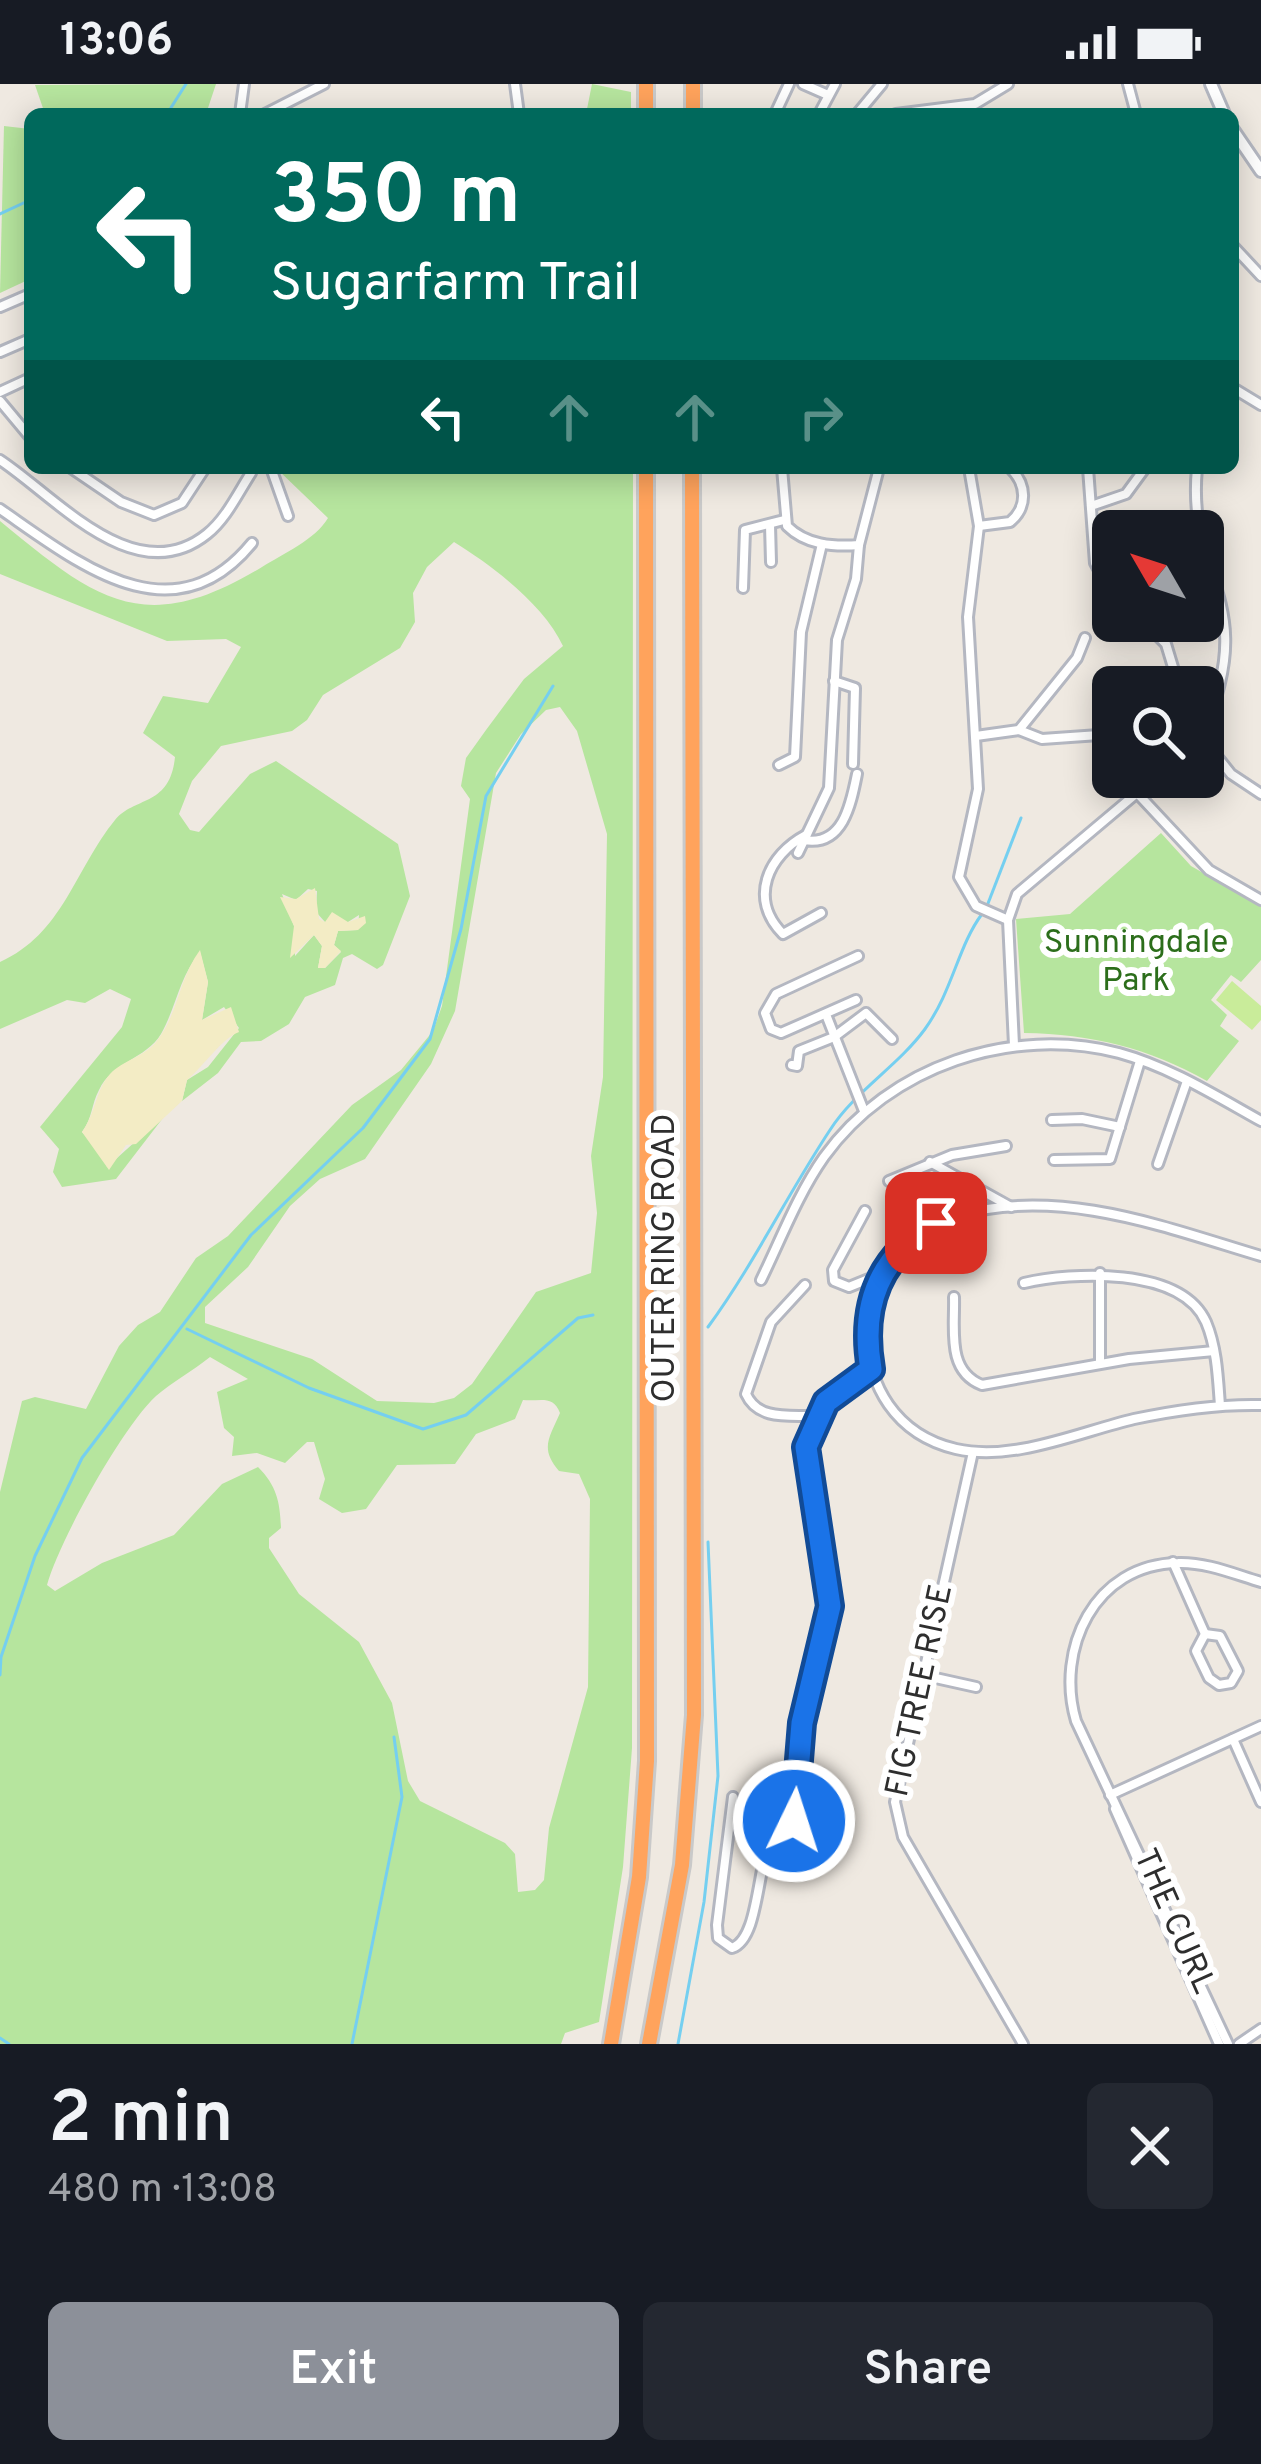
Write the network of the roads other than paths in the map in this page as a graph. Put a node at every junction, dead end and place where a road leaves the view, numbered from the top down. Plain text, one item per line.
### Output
1 (324, 84) edge
2 (803, 84) edge
3 (835, 84) edge
4 (881, 84) edge
5 (1008, 84) edge
6 (828, 95) junction
7 (989, 98) junction
8 (278, 108) edge
9 (822, 108) edge
10 (862, 108) edge
11 (931, 108) edge
12 (988, 108) edge
13 (1239, 139) edge
14 (1261, 171) edge
15 (1239, 252) edge
16 (1261, 276) edge
17 (0, 396) edge
18 (24, 429) edge
19 (0, 460) edge
20 (80, 474) edge
21 (201, 474) edge
22 (250, 474) edge
23 (274, 474) edge
24 (646, 474) edge
25 (692, 474) edge
26 (782, 474) edge
27 (877, 474) edge
28 (970, 474) edge
29 (1014, 474) edge
30 (1088, 474) edge
31 (1141, 474) edge
32 (1197, 474) edge
33 (1091, 506) junction
34 (0, 508) edge
35 (1204, 510) edge
36 (288, 516) dead end
37 (784, 520) junction
38 (1092, 520) edge
39 (770, 525) junction
40 (979, 526) junction
41 (252, 543) dead end
42 (822, 544) junction
43 (859, 545) junction
44 (771, 562) dead end
45 (743, 588) dead end
46 (1085, 638) dead end
47 (835, 681) junction
48 (1019, 730) junction
49 (976, 736) junction
50 (1092, 736) edge
51 (1224, 762) edge
52 (779, 765) dead end
53 (1261, 794) edge
54 (1133, 798) edge
55 (1142, 798) edge
56 (806, 837) junction
57 (798, 853) dead end
58 (1261, 900) edge
59 (821, 913) dead end
60 (1008, 920) junction
61 (858, 956) dead end
62 (856, 1000) dead end
63 (826, 1017) junction
64 (834, 1036) junction
65 (892, 1039) dead end
66 (1014, 1045) junction
67 (1140, 1060) junction
68 (792, 1065) dead end
69 (1187, 1081) junction
70 (864, 1111) junction
71 (1052, 1120) dead end
72 (1261, 1121) edge
73 (1120, 1127) junction
74 (1006, 1146) dead end
75 (1054, 1160) dead end
76 (929, 1162) junction
77 (1158, 1164) dead end
78 (889, 1181) dead end
79 (1012, 1208) junction
80 (865, 1211) dead end
81 (1261, 1256) edge
82 (881, 1274) junction
83 (1100, 1274) junction
84 (761, 1280) dead end
85 (1024, 1283) dead end
86 (805, 1285) dead end
87 (954, 1297) dead end
88 (1214, 1351) junction
89 (1100, 1363) junction
90 (871, 1369) junction
91 (1261, 1405) edge
92 (1220, 1406) junction
93 (816, 1415) junction
94 (973, 1451) junction
95 (1173, 1562) junction
96 (1261, 1582) edge
97 (1204, 1634) junction
98 (922, 1675) junction
99 (976, 1687) dead end
100 (1261, 1726) edge
101 (1233, 1739) junction
102 (796, 1790) junction
103 (733, 1797) dead end
104 (1112, 1798) junction
105 (1261, 1802) edge
106 (791, 1851) dead end
107 (1261, 2029) edge
108 (611, 2044) edge
109 (649, 2044) edge
110 (1023, 2044) edge
111 (1219, 2044) edge
112 (1228, 2044) edge
113 (1239, 2044) edge

1 - 8 street
2 - 6 street
3 - 6 street
4 - 10 street
5 - 7 street
6 - 9 street
7 - 11 street
7 - 12 street
13 - 14 main road
15 - 16 street
17 - 18 street
19 - 22 street
20 - 21 street
23 - 36 street
24 - 108 highway, OUTER RING ROAD
25 - 109 highway, OUTER RING ROAD
26 - 37 street
27 - 43 street
28 - 40 street
29 - 40 street
30 - 33 street
31 - 33 street
32 - 35 street
33 - 38 street
34 - 41 street
37 - 39 street
37 - 42 street
39 - 44 street
39 - 45 street
40 - 49 street
42 - 43 street
42 - 52 street
43 - 47 street
46 - 48 street
47 - 56 street
47 - 56 street
48 - 49 street
48 - 50 street
49 - 60 street
51 - 53 street
54 - 60 street
55 - 58 street
56 - 57 street
56 - 59 street
60 - 66 street
61 - 63 street
62 - 63 street
63 - 64 street
64 - 65 street
64 - 68 street
64 - 70 street
66 - 67 street
66 - 70 street
67 - 69 street
67 - 73 street
69 - 72 street
69 - 77 street
70 - 84 street
71 - 73 street
73 - 75 street
74 - 76 street
76 - 78 street
76 - 79 street
79 - 81 street
79 - 82 street
80 - 82 street
82 - 90 street
83 - 85 street
83 - 88 street
83 - 89 street
86 - 93 street
87 - 89 street
88 - 89 street
88 - 92 street
90 - 93 street
90 - 94 street
91 - 92 street
92 - 94 street
93 - 102 street
94 - 98 street, FIG TREE RISE
95 - 96 street
95 - 97 street
95 - 104 street, THE CURL
97 - 97 street
98 - 99 street
98 - 110 street, FIG TREE RISE
100 - 101 street
101 - 104 street
101 - 105 street
102 - 103 street
102 - 106 street
104 - 111 street, THE CURL
104 - 112 street, THE CURL
107 - 113 street

